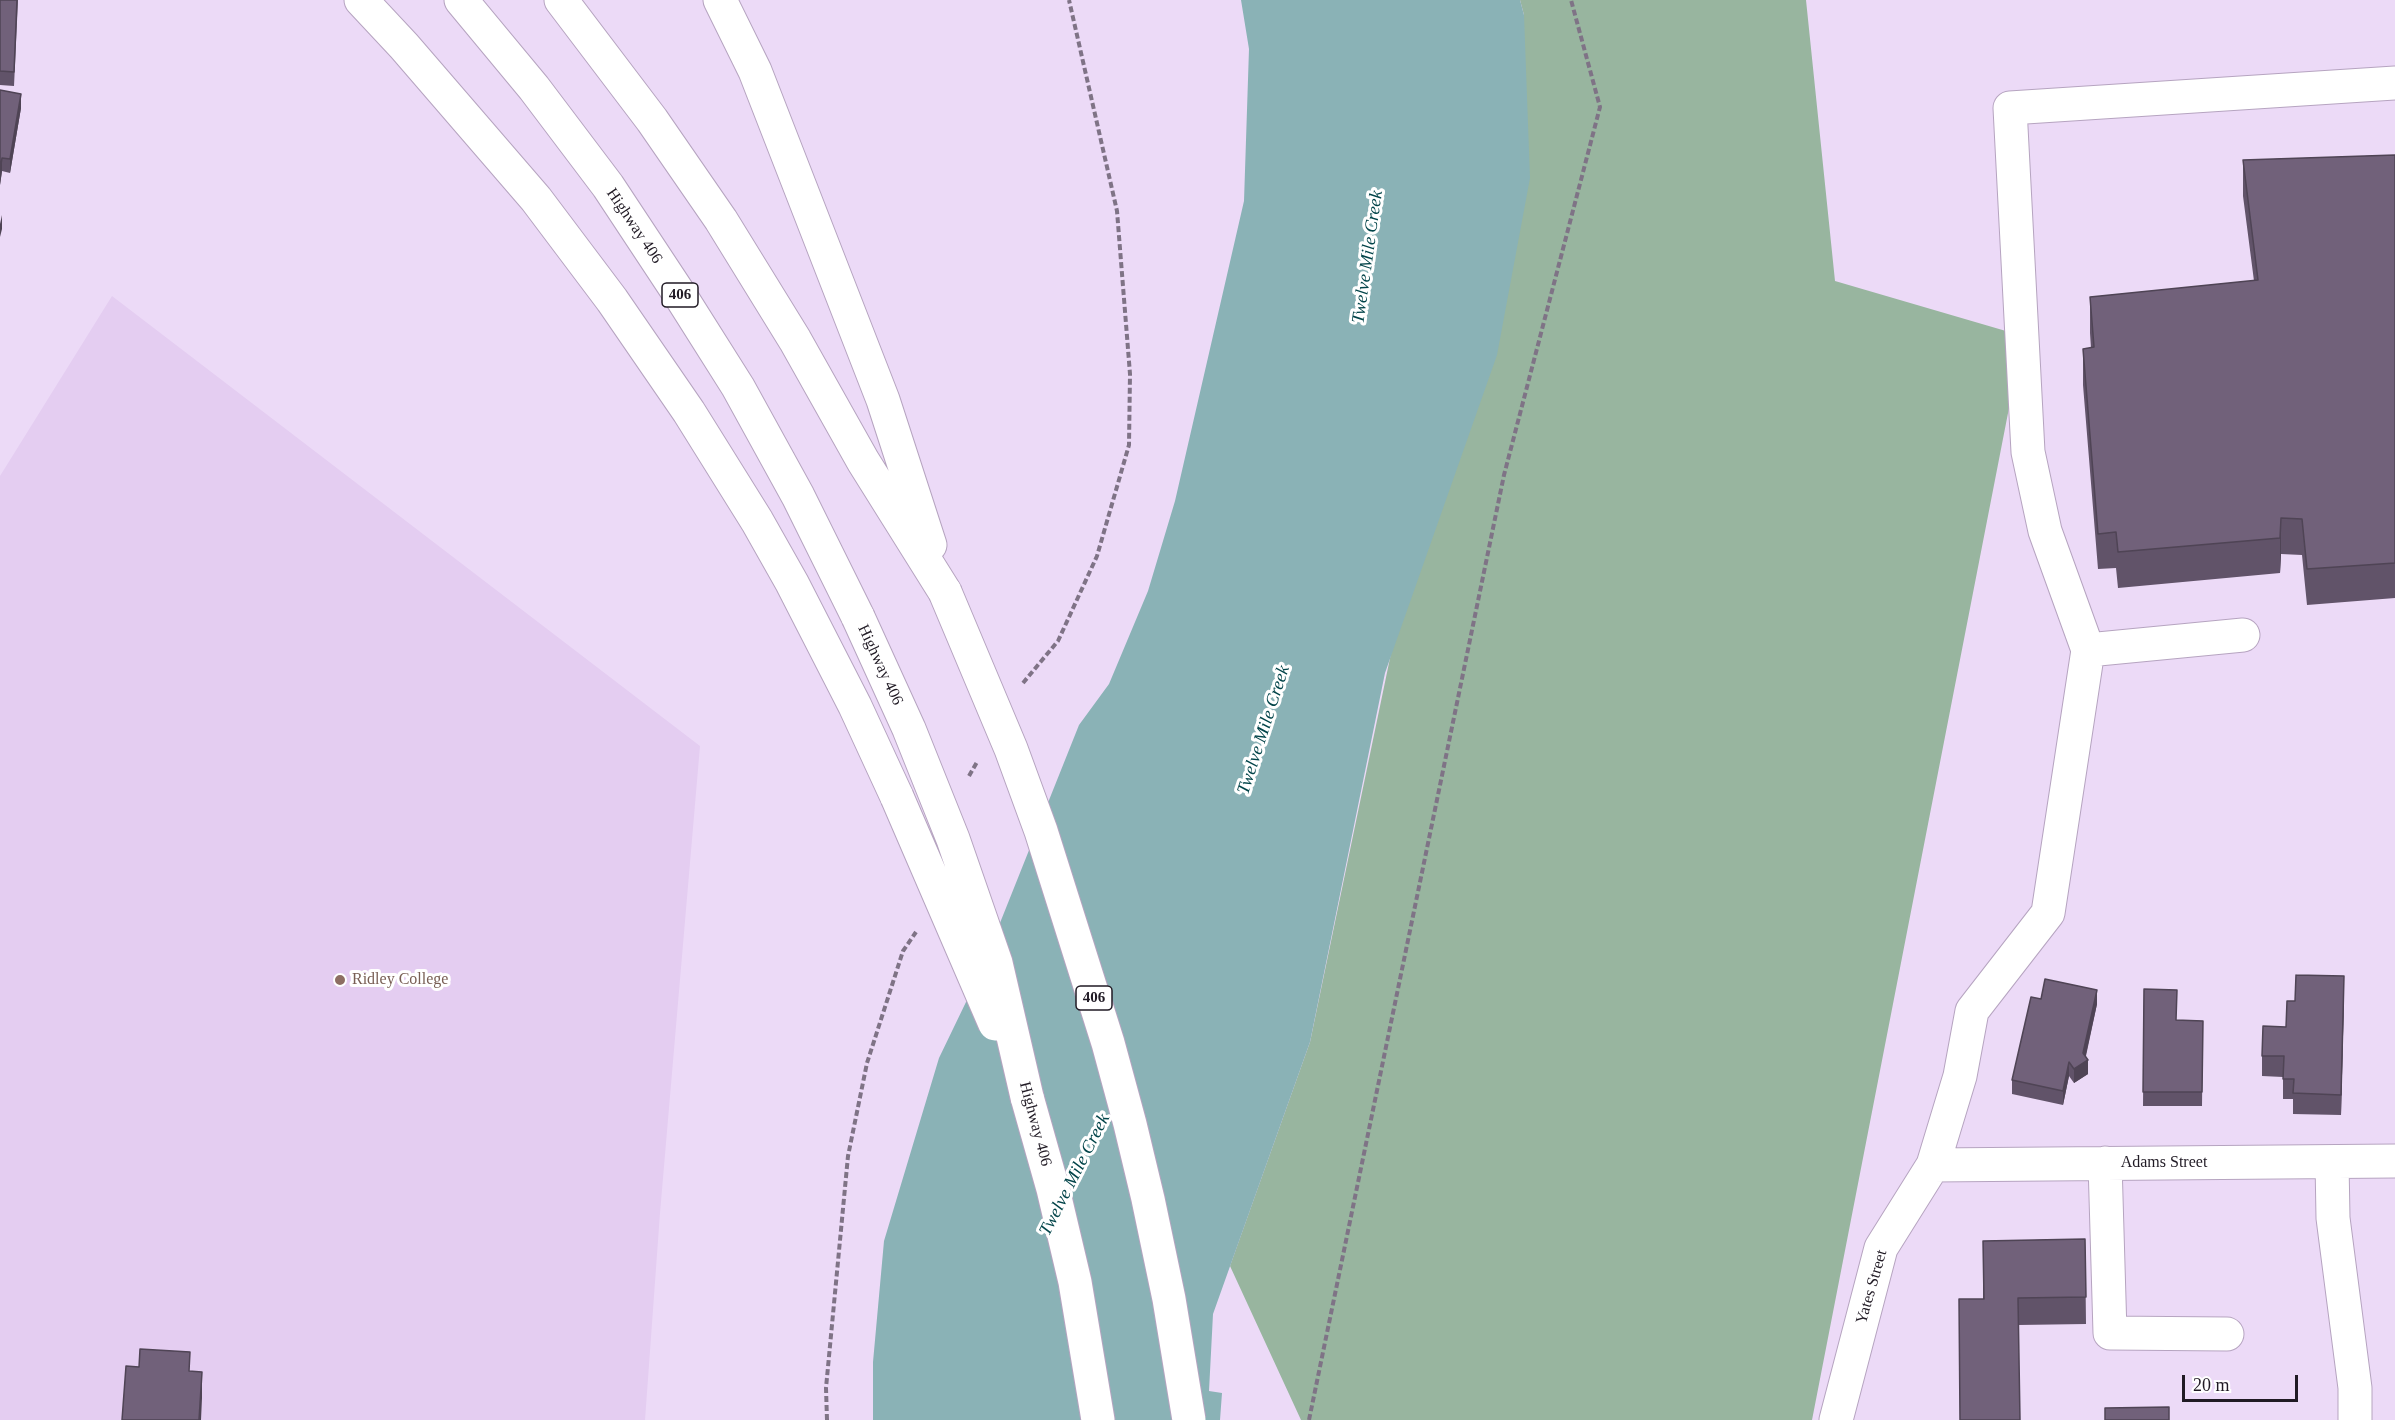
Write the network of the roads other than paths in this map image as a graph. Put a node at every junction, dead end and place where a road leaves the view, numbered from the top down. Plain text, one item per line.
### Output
1 (361, 0) edge
2 (461, 0) edge
3 (561, 0) edge
4 (720, 0) edge
5 (2395, 83) edge
6 (945, 592) junction
7 (2243, 635) dead end
8 (2088, 650) junction
9 (1027, 1097) junction
10 (2395, 1161) edge
11 (2332, 1162) junction
12 (2105, 1164) junction
13 (1933, 1165) junction
14 (2227, 1334) dead end
15 (1098, 1420) edge
16 (1189, 1420) edge
17 (1836, 1420) edge
18 (2355, 1420) edge

1 - 9 main road, bridge
2 - 9 main road, Highway 406 / 406, bridge
3 - 6 main road, 406
4 - 6 main road
5 - 8 main road
6 - 16 main road, 406, bridge
7 - 8 main road
8 - 13 main road, Yates Street
9 - 15 main road, Highway 406 / 406
10 - 11 main road, Adams Street
11 - 12 main road, Adams Street
11 - 18 main road
12 - 13 main road, Adams Street
12 - 14 main road
13 - 17 main road, Yates Street

